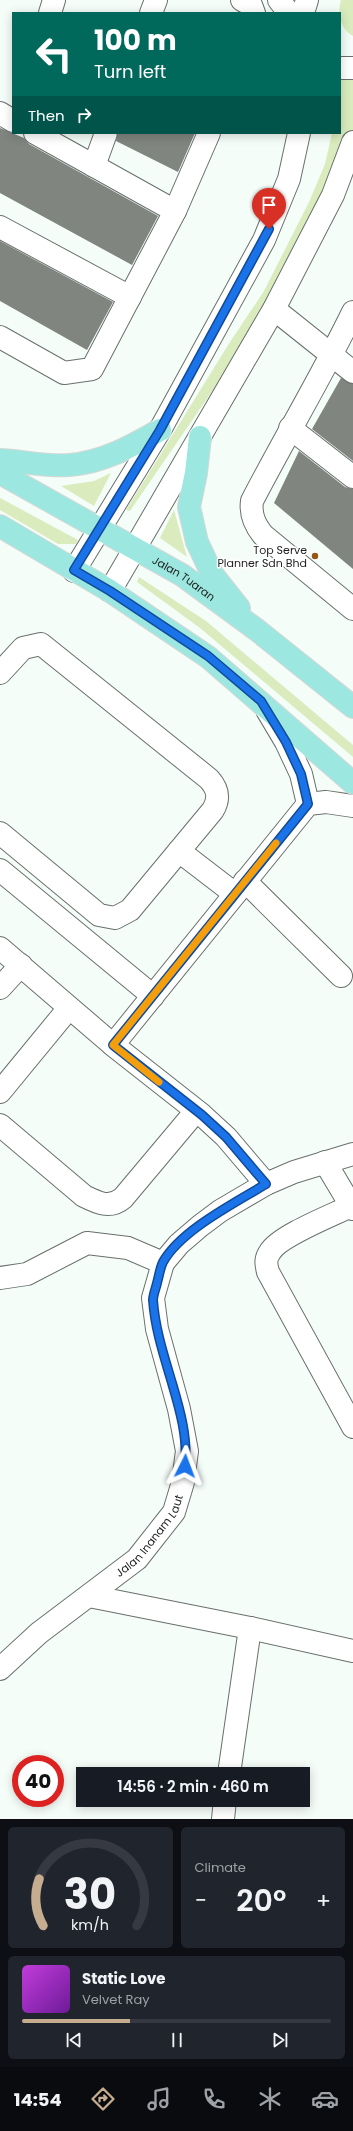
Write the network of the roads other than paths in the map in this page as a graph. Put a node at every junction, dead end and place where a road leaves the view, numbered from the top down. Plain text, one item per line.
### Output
1 (54, 0) edge
2 (156, 0) edge
3 (242, 0) edge
4 (279, 0) edge
5 (307, 0) edge
6 (50, 12) edge
7 (151, 12) edge
8 (254, 12) edge
9 (288, 12) edge
10 (303, 12) edge
11 (341, 68) edge
12 (353, 68) edge
13 (0, 113) edge
14 (12, 120) edge
15 (37, 134) edge
16 (106, 134) edge
17 (209, 134) edge
18 (299, 134) edge
19 (353, 142) edge
20 (94, 166) junction
21 (175, 211) junction
22 (0, 227) edge
23 (130, 297) junction
24 (274, 309) junction
25 (353, 312) edge
26 (0, 337) edge
27 (332, 355) junction
28 (353, 372) edge
29 (290, 428) junction
30 (160, 430) junction
31 (200, 437) junction
32 (0, 460) edge
33 (0, 473) edge
34 (353, 477) edge
35 (0, 526) edge
36 (100, 528) junction
37 (135, 548) junction
38 (74, 570) junction
39 (110, 591) junction
40 (353, 609) edge
41 (257, 630) junction
42 (0, 673) edge
43 (261, 701) junction
44 (353, 707) edge
45 (353, 783) edge
46 (308, 804) junction
47 (353, 806) edge
48 (0, 833) edge
49 (179, 851) junction
50 (0, 870) edge
51 (240, 887) junction
52 (0, 948) edge
53 (20, 965) junction
54 (341, 976) dead end
55 (0, 988) edge
56 (153, 996) junction
57 (69, 1008) junction
58 (113, 1045) junction
59 (0, 1092) edge
60 (196, 1111) junction
61 (0, 1125) edge
62 (353, 1154) edge
63 (325, 1162) junction
64 (266, 1184) junction
65 (352, 1207) edge
66 (163, 1263) junction
67 (0, 1278) edge
68 (353, 1427) edge
69 (89, 1596) junction
70 (250, 1628) junction
71 (353, 1651) edge
72 (0, 1669) edge
73 (230, 1767) edge
74 (224, 1807) edge
75 (223, 1819) edge

1 - 6 street
2 - 7 street
3 - 8 street
4 - 9 street
5 - 10 street
11 - 12 street
13 - 14 street
15 - 20 street
16 - 20 street
17 - 21 street
18 - 30 street
19 - 24 street
20 - 21 street
21 - 23 street
22 - 23 street
23 - 26 street
24 - 27 street
24 - 31 street
25 - 27 street
27 - 28 street
27 - 29 street
29 - 34 street
29 - 40 street
30 - 32 main road
30 - 36 street
31 - 37 street
31 - 41 main road
33 - 36 main road, Jalan Tuaran
35 - 38 main road
36 - 37 main road, Jalan Tuaran
36 - 38 street
37 - 39 street
37 - 41 main road, Jalan Tuaran
38 - 39 main road
39 - 43 main road
41 - 44 main road, Jalan Tuaran
42 - 49 street
43 - 45 main road
43 - 46 street
46 - 47 street
46 - 51 street
48 - 49 street
49 - 51 street
50 - 56 street
51 - 54 street
51 - 56 street
52 - 53 street
53 - 55 street
53 - 57 street
56 - 58 street
57 - 58 street
57 - 59 street
58 - 60 street
60 - 61 street
60 - 64 street
62 - 63 street, Jalan Inanam Laut
63 - 64 street, Jalan Inanam Laut
63 - 65 street
64 - 66 street, Jalan Inanam Laut
65 - 68 street
66 - 67 street
66 - 69 street, Jalan Inanam Laut
69 - 70 street
69 - 72 street, Jalan Inanam Laut
70 - 71 street
70 - 73 street
74 - 75 street

